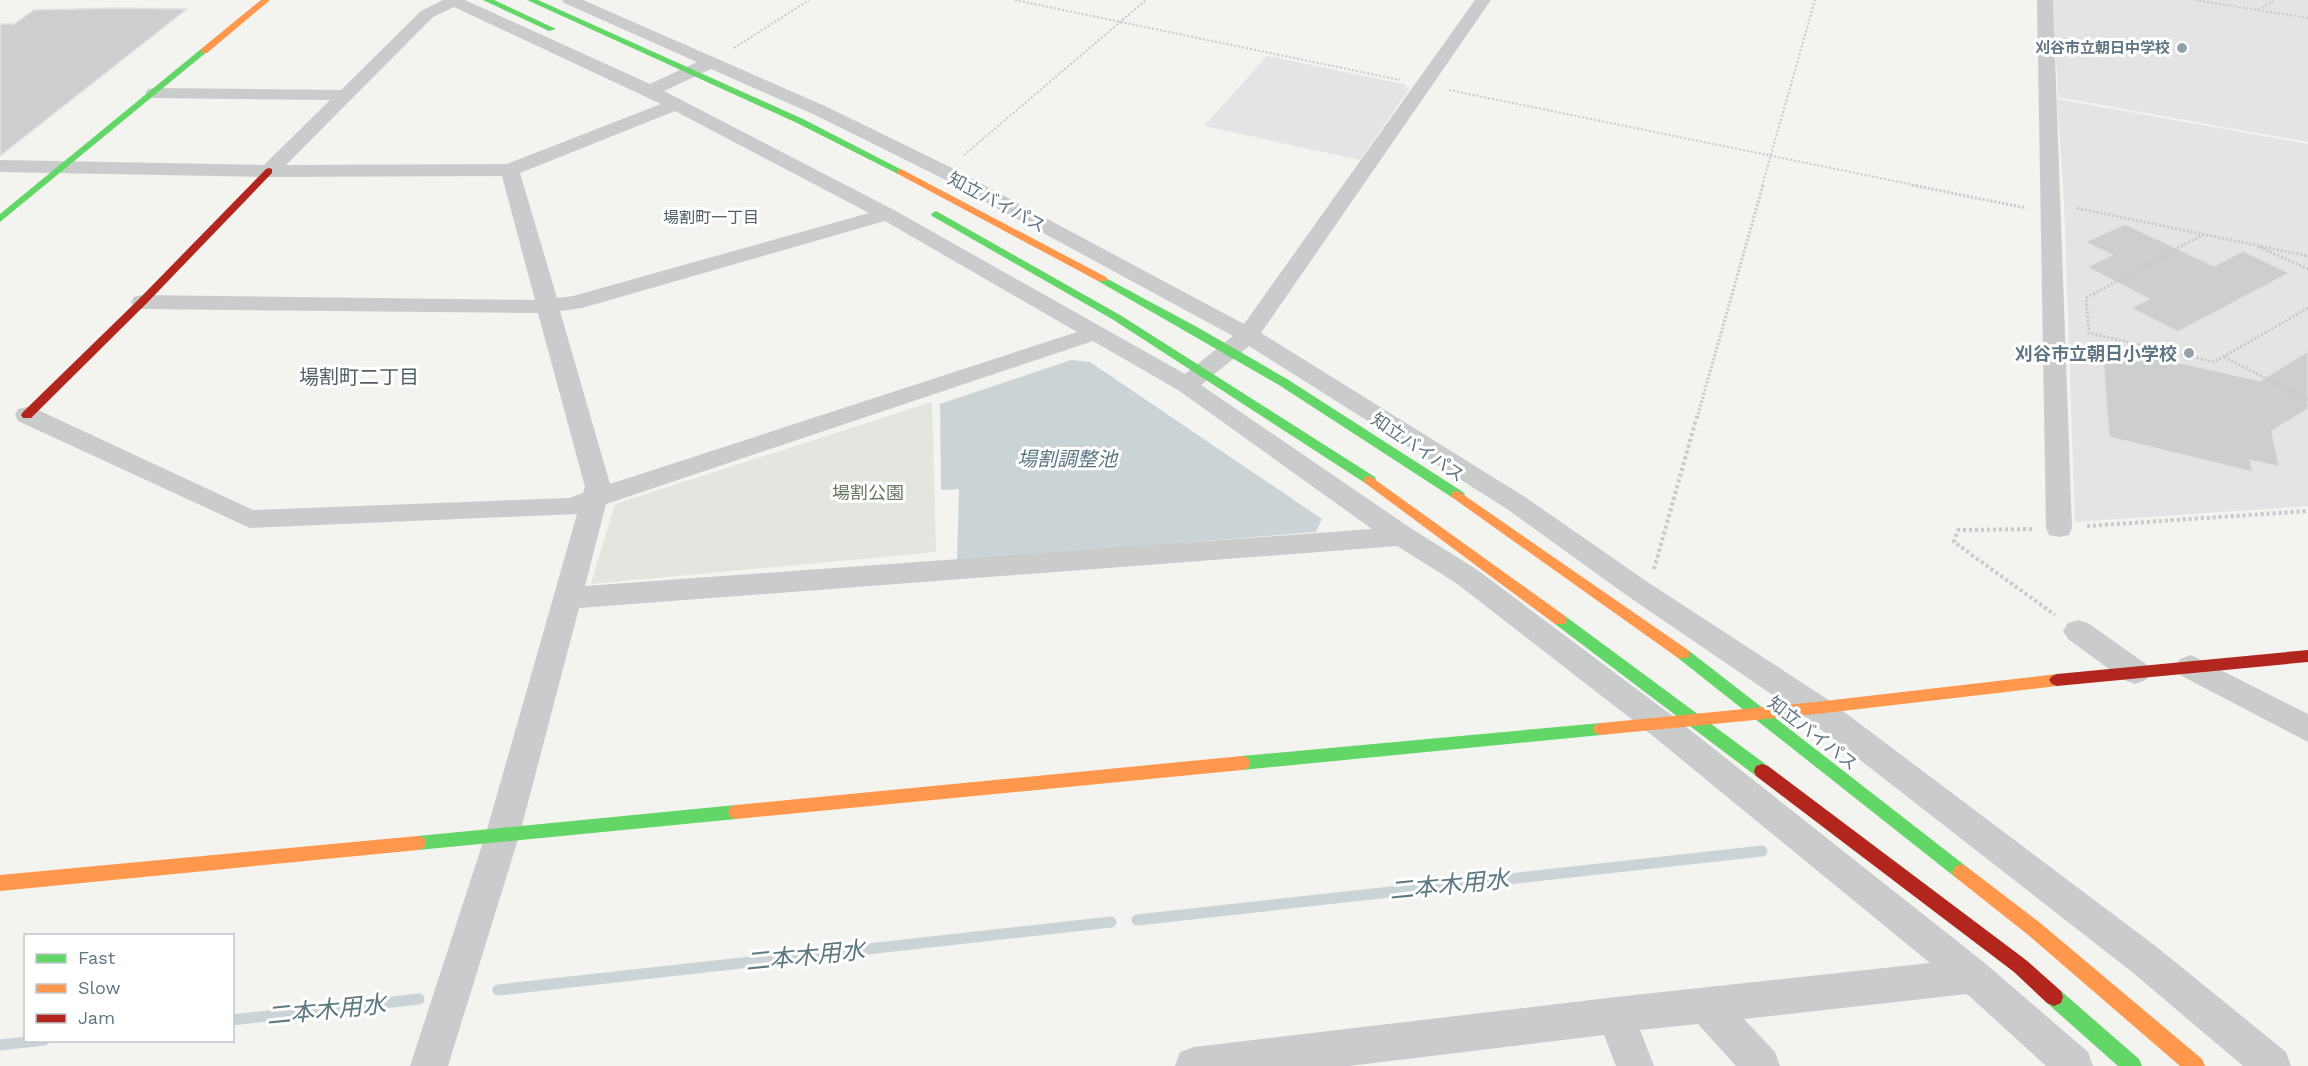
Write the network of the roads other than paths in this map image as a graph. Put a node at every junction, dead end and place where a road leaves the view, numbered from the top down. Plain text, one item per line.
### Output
1 (266, 0) edge
2 (454, 0) edge
3 (487, 0) edge
4 (531, 0) edge
5 (570, 0) edge
6 (1483, 0) edge
7 (2045, 0) edge
8 (562, 33) dead end
9 (712, 62) junction
10 (647, 72) dead end
11 (650, 91) junction
12 (690, 91) dead end
13 (154, 93) junction
14 (347, 95) junction
15 (675, 105) junction
16 (0, 166) edge
17 (64, 167) junction
18 (510, 170) junction
19 (269, 171) junction
20 (923, 207) dead end
21 (887, 214) junction
22 (0, 219) edge
23 (142, 302) junction
24 (548, 306) junction
25 (1096, 333) junction
26 (1248, 335) junction
27 (1186, 385) junction
28 (27, 415) joint
29 (595, 499) junction
30 (2059, 528) road end
31 (1402, 536) junction
32 (567, 598) junction
33 (2078, 631) road end
34 (2308, 656) edge
35 (2191, 667) junction
36 (2135, 672) junction
37 (1816, 708) junction
38 (1659, 723) junction
39 (2308, 729) edge
40 (503, 833) junction
41 (0, 883) edge
42 (1973, 976) junction
43 (1706, 1005) junction
44 (1616, 1015) junction
45 (429, 1066) edge
46 (1194, 1066) edge
47 (1635, 1066) edge
48 (1761, 1066) edge
49 (2074, 1066) edge
50 (2132, 1066) edge
51 (2195, 1066) edge
52 (2272, 1066) edge

1 - 13 main road
2 - 11 street
2 - 14 street
3 - 8 main road
4 - 51 main road, 知立バイパス
5 - 9 street
6 - 26 street
7 - 30 street
9 - 11 street
9 - 26 street
10 - 12 main road
11 - 15 street
13 - 14 street
13 - 17 main road
14 - 19 street
15 - 18 street
15 - 21 street
16 - 17 street
17 - 19 street
17 - 22 main road
18 - 19 street
18 - 24 street
19 - 23 main road
20 - 50 main road
21 - 24 street
21 - 25 street
23 - 24 street
23 - 28 main road
24 - 29 street
25 - 27 street
25 - 29 street
26 - 27 street
26 - 37 street
27 - 31 street
28 - 29 street
29 - 32 street
31 - 32 street
31 - 38 street
32 - 40 street
33 - 36 street
34 - 35 main road
35 - 36 main road
35 - 39 street
36 - 37 main road
37 - 38 main road
37 - 52 street
38 - 40 main road
38 - 42 street
40 - 41 main road
40 - 45 street
42 - 43 street
42 - 49 street
43 - 44 street
43 - 48 street
44 - 46 street
44 - 47 street

